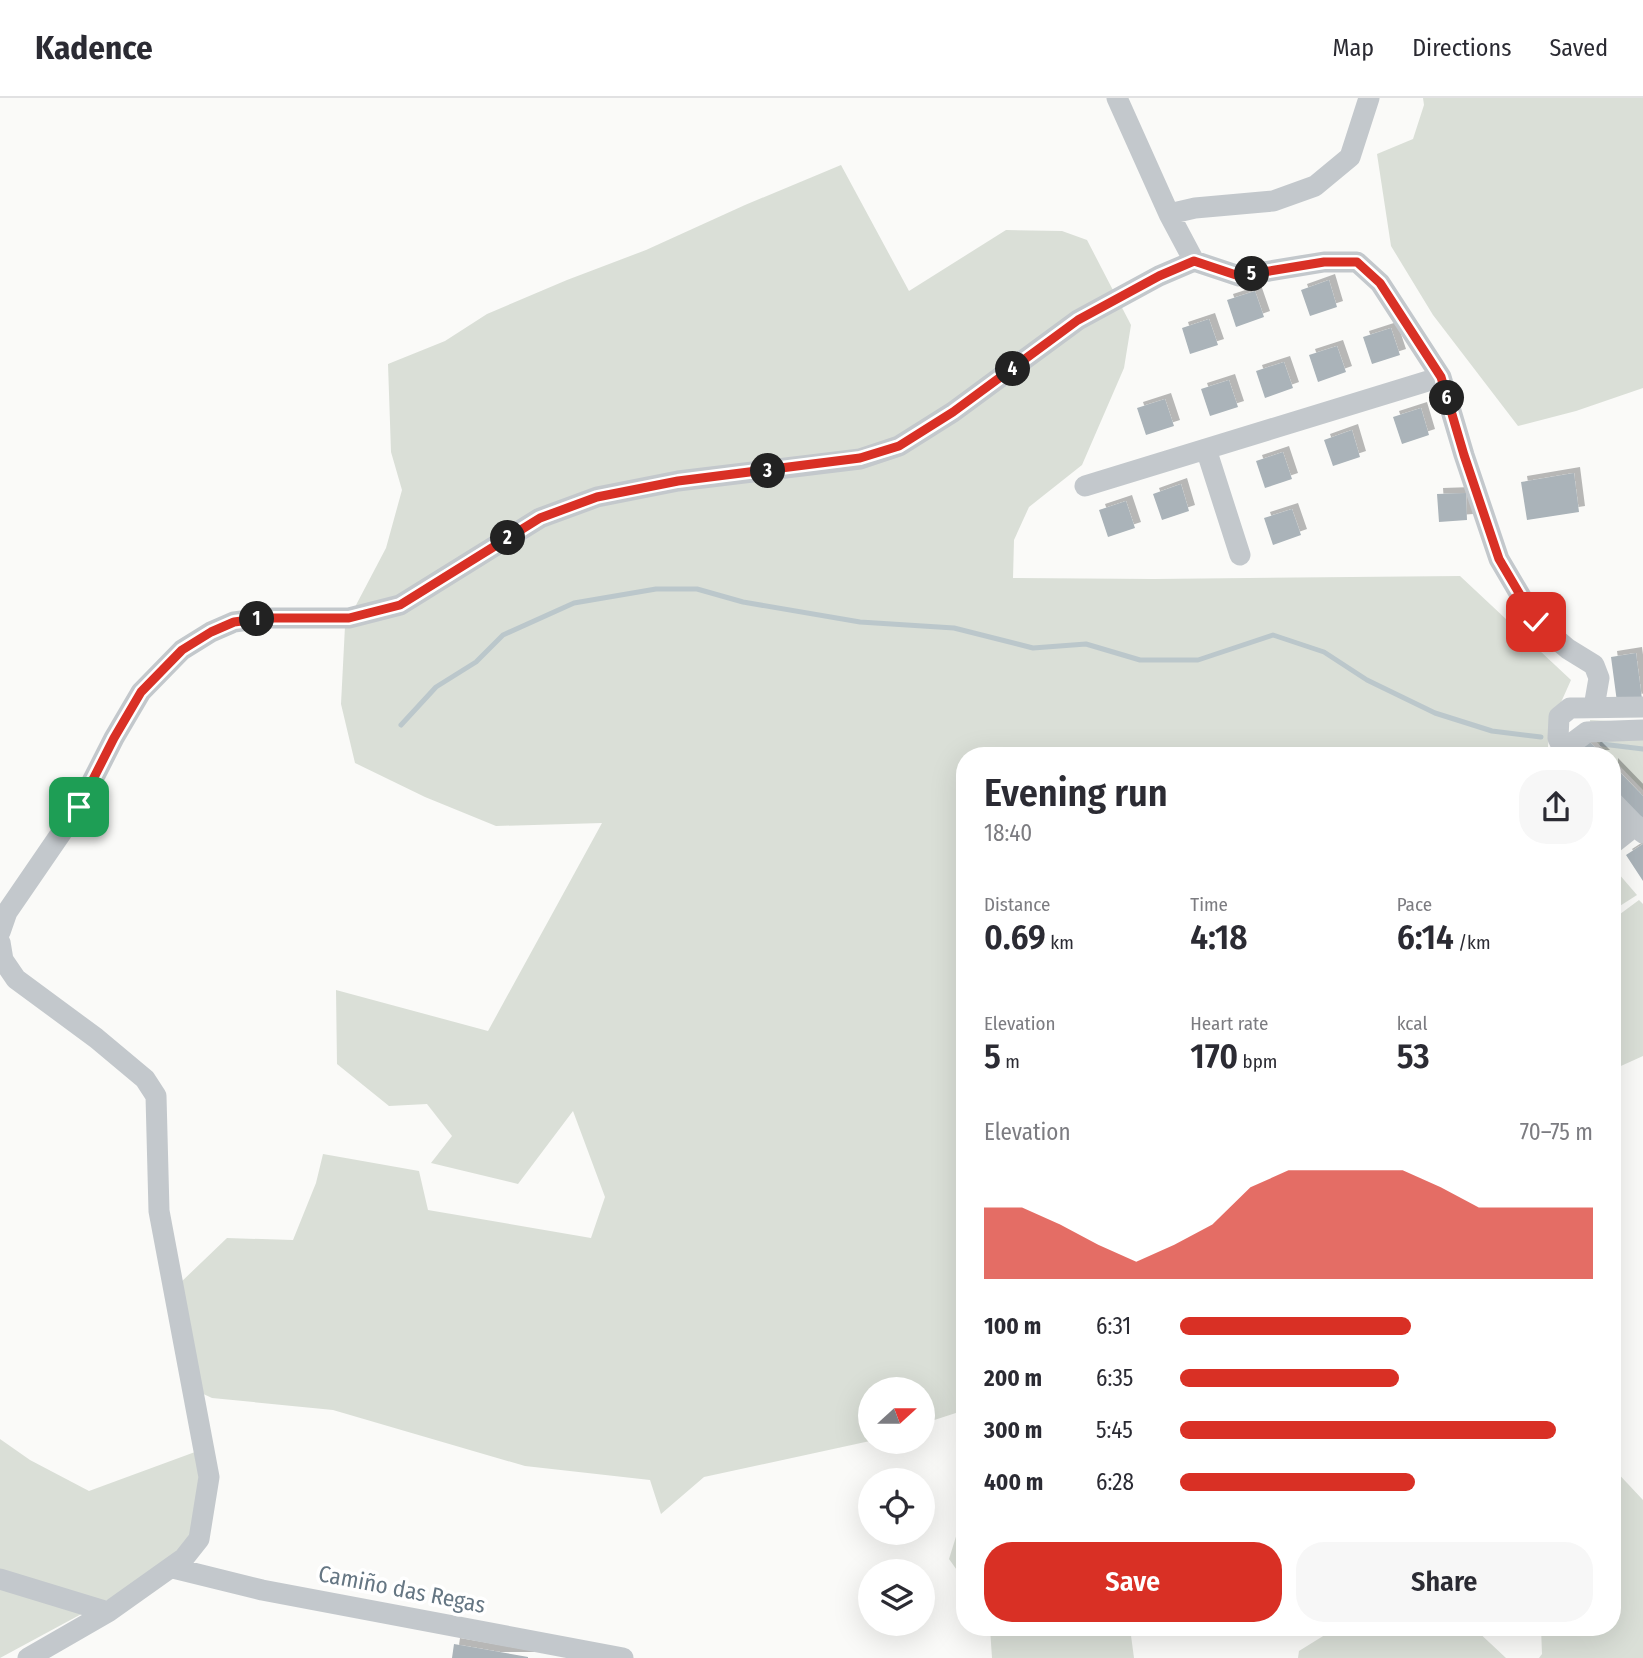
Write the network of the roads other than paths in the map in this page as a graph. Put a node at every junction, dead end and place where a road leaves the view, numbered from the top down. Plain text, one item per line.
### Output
1 (1116, 98) edge
2 (1369, 98) edge
3 (1169, 215) junction
4 (1194, 261) junction
5 (1441, 377) junction
6 (1206, 449) junction
7 (1085, 486) dead end
8 (1240, 555) dead end
9 (1643, 707) edge
10 (1594, 708) junction
11 (1643, 730) edge
12 (1562, 747) edge
13 (1571, 747) edge
14 (1621, 811) edge
15 (1639, 829) edge
16 (1621, 839) edge
17 (0, 932) edge
18 (0, 942) edge
19 (173, 1567) junction
20 (0, 1579) edge
21 (108, 1612) junction
22 (28, 1658) edge
23 (623, 1658) edge

1 - 3 street
2 - 3 street
3 - 4 street
4 - 5 street
4 - 17 street
5 - 6 street
5 - 10 street
6 - 7 street
6 - 8 street
9 - 10 street
10 - 12 street
11 - 13 street
14 - 15 street
15 - 16 street
18 - 19 street
19 - 21 street
19 - 23 street, Camiño das Regas
20 - 21 street
21 - 22 street

